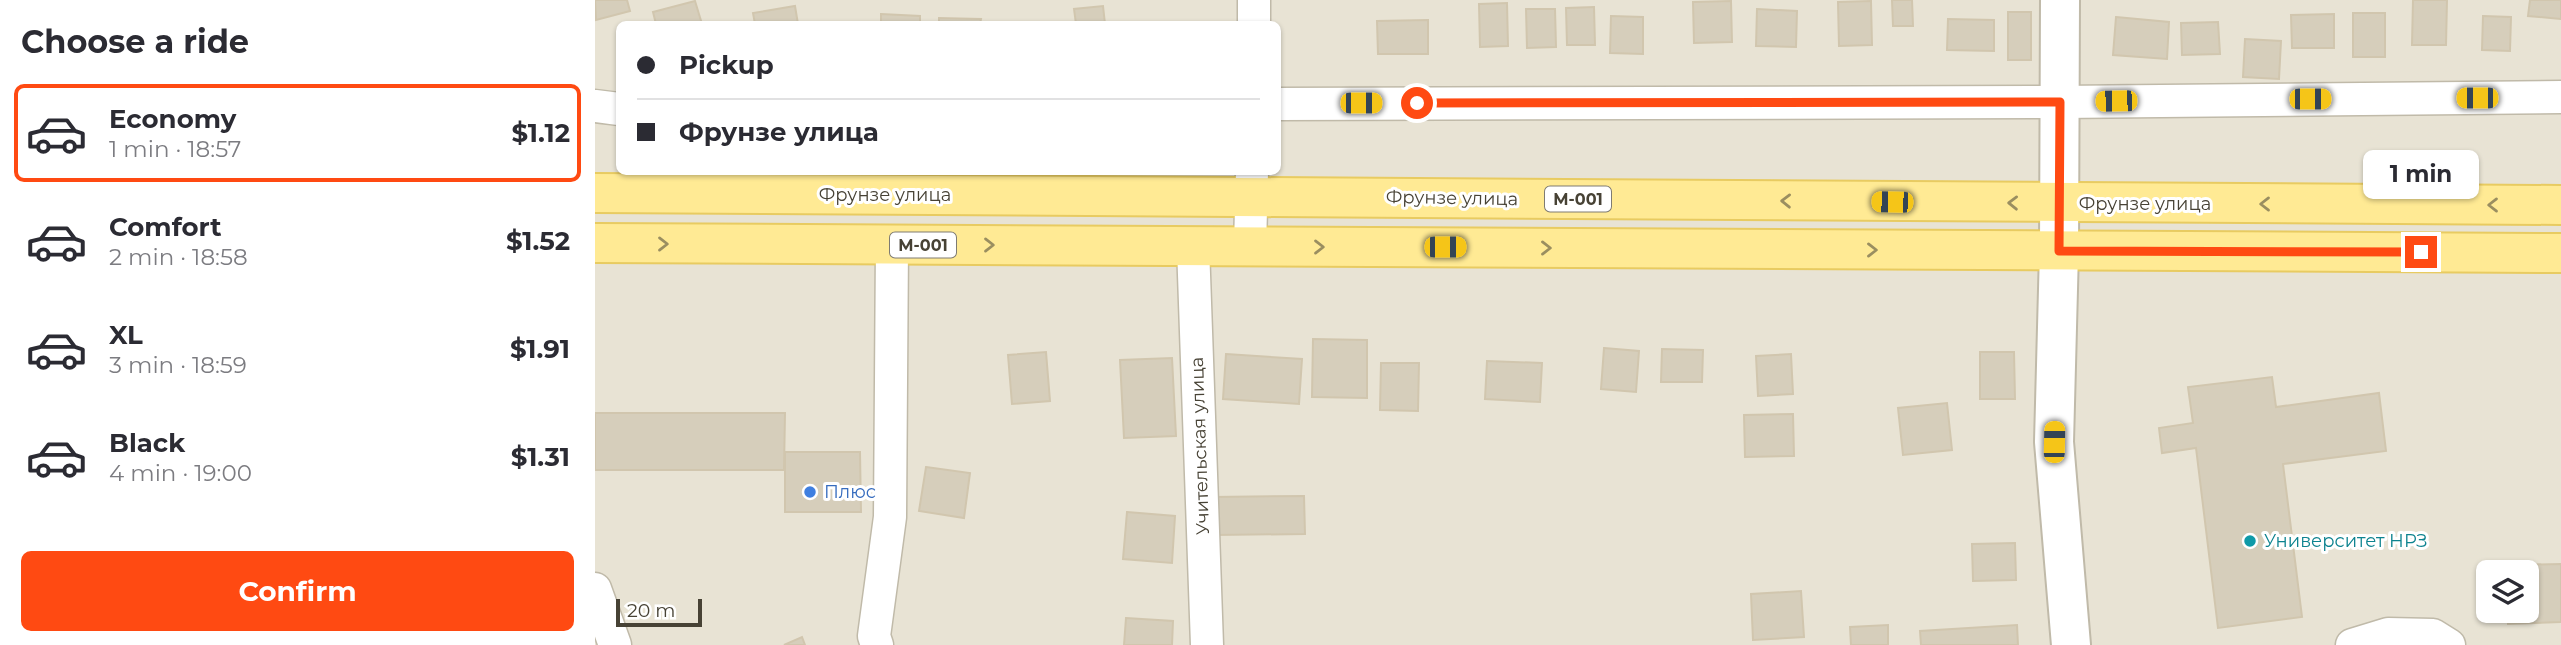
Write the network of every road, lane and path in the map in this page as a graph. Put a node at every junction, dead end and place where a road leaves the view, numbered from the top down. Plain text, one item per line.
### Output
1 (1254, 0) edge
2 (2060, 0) edge
3 (1254, 21) edge
4 (2561, 97) edge
5 (2060, 102) junction
6 (1281, 104) edge
7 (595, 106) edge
8 (616, 109) edge
9 (1252, 184) edge
10 (595, 193) edge
11 (2059, 203) junction
12 (2561, 205) edge
13 (595, 243) edge
14 (892, 244) junction
15 (1193, 246) junction
16 (1250, 246) junction
17 (2059, 251) junction
18 (2561, 253) edge
19 (595, 589) edge
20 (615, 645) edge
21 (877, 645) edge
22 (1207, 645) edge
23 (2071, 645) edge
24 (2352, 645) edge
25 (2449, 645) edge

1 - 3 street
2 - 5 street
4 - 5 street
5 - 6 street
5 - 11 street
7 - 8 street
9 - 10 main road, Фрунзе улица / M-001
11 -> 9 main road, Фрунзе улица / M-001
9 - 16 street
12 -> 11 main road, Фрунзе улица / M-001
11 - 17 street
13 -> 14 main road, M-001
14 -> 15 main road, M-001
14 - 21 street
15 - 16 main road, M-001
15 - 22 street, Учительская улица
16 -> 17 main road, M-001
17 - 18 main road, M-001
17 - 23 street
19 - 20 street
24 - 25 street

